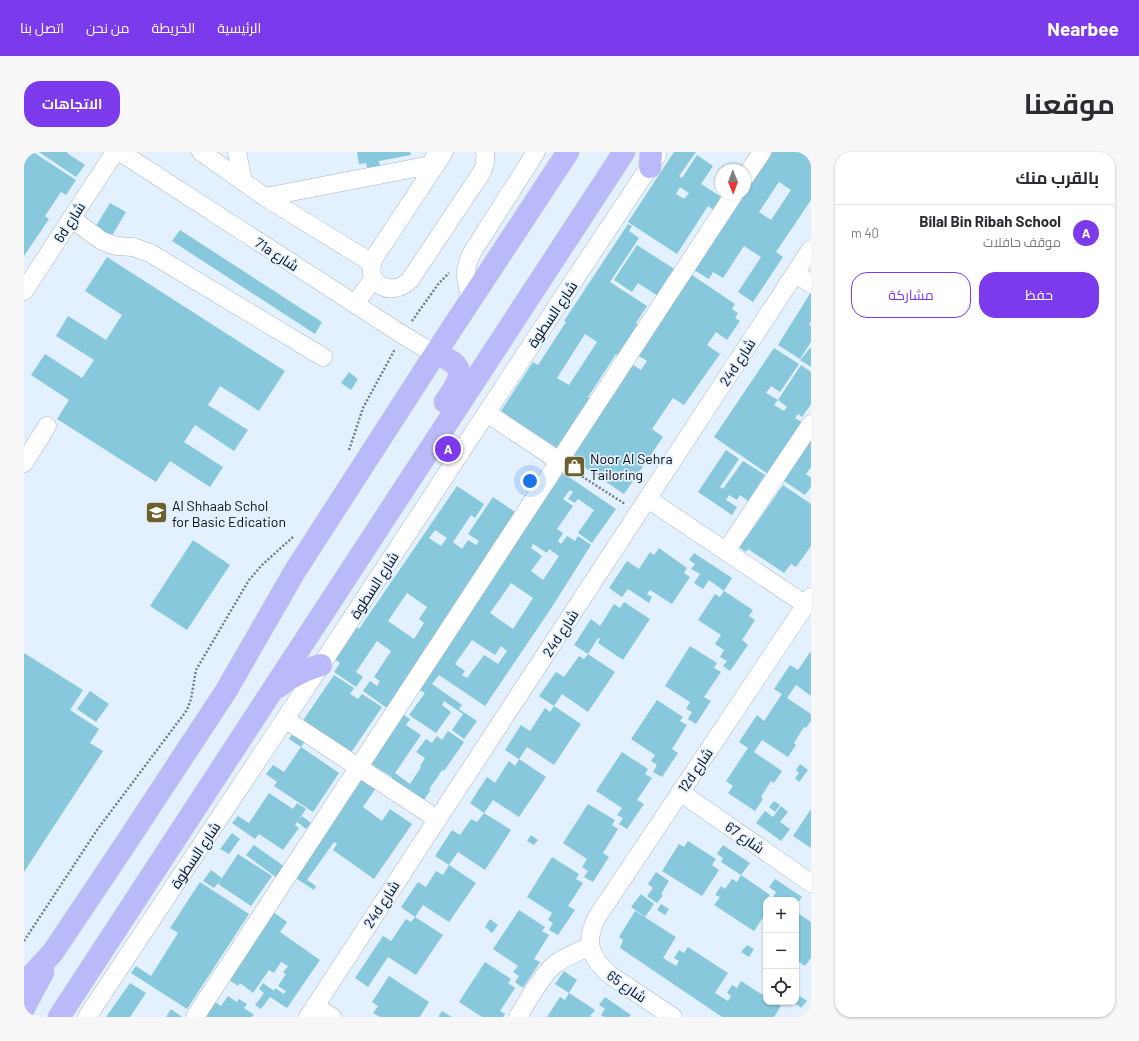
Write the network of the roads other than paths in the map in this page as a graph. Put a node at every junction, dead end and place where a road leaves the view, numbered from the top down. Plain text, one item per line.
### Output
1 (114, 152) edge
2 (120, 152) edge
3 (200, 152) edge
4 (238, 152) edge
5 (484, 152) edge
6 (536, 152) edge
7 (568, 152) edge
8 (624, 152) edge
9 (762, 152) edge
10 (438, 156) edge
11 (653, 157) edge
12 (751, 168) edge
13 (243, 182) junction
14 (265, 197) junction
15 (730, 200) edge
16 (71, 218) junction
17 (811, 249) edge
18 (373, 270) junction
19 (795, 273) junction
20 (811, 284) edge
21 (24, 291) edge
22 (471, 299) junction
23 (355, 304) junction
24 (435, 354) junction
25 (323, 357) dead end
26 (487, 413) junction
27 (811, 424) edge
28 (47, 426) dead end
29 (431, 448) junction
30 (559, 461) junction
31 (24, 463) edge
32 (644, 506) junction
33 (726, 552) junction
34 (808, 601) edge
35 (321, 665) junction
36 (271, 693) junction
37 (285, 719) junction
38 (358, 766) junction
39 (680, 792) junction
40 (437, 819) junction
41 (811, 883) edge
42 (590, 946) junction
43 (53, 952) junction
44 (24, 969) edge
45 (24, 984) edge
46 (24, 1008) edge
47 (311, 1012) edge
48 (58, 1017) edge
49 (87, 1017) edge
50 (195, 1017) edge
51 (332, 1017) edge
52 (518, 1017) edge
53 (673, 1017) edge

1 - 16 street, 6d شارع
2 - 23 street, 71a شارع
3 - 13 street
4 - 13 street
5 - 18 street
6 - 22 street
7 - 22 main road
8 - 29 main road, شارع السطوة
9 - 12 street
10 - 14 street
10 - 18 street
11 - 26 street, شارع السطوة
13 - 14 street
14 - 18 street
15 - 30 street
16 - 21 street, 6d شارع
16 - 25 street
17 - 19 street, 24d شارع
18 - 23 street
19 - 20 street
19 - 32 street, 24d شارع
22 - 24 main road
23 - 24 street, 71a شارع
24 - 29 main road
24 - 43 main road
26 - 30 street
26 - 35 street, شارع السطوة
27 - 33 street
28 - 31 street
29 - 36 main road, شارع السطوة
30 - 38 street
32 - 33 street
32 - 40 street, 24d شارع
33 - 34 street
34 - 39 street, 12d شارع
35 - 36 main road
35 - 37 street, شارع السطوة
36 - 48 main road, شارع السطوة
37 - 38 street
37 - 49 street, شارع السطوة
38 - 40 street
38 - 50 street
39 - 41 street, شارع 67
39 - 42 street, 12d شارع
40 - 47 street, 24d شارع
42 - 52 street
42 - 53 street, شارع 65
43 - 44 main road
43 - 45 main road
43 - 46 main road
47 - 51 street

